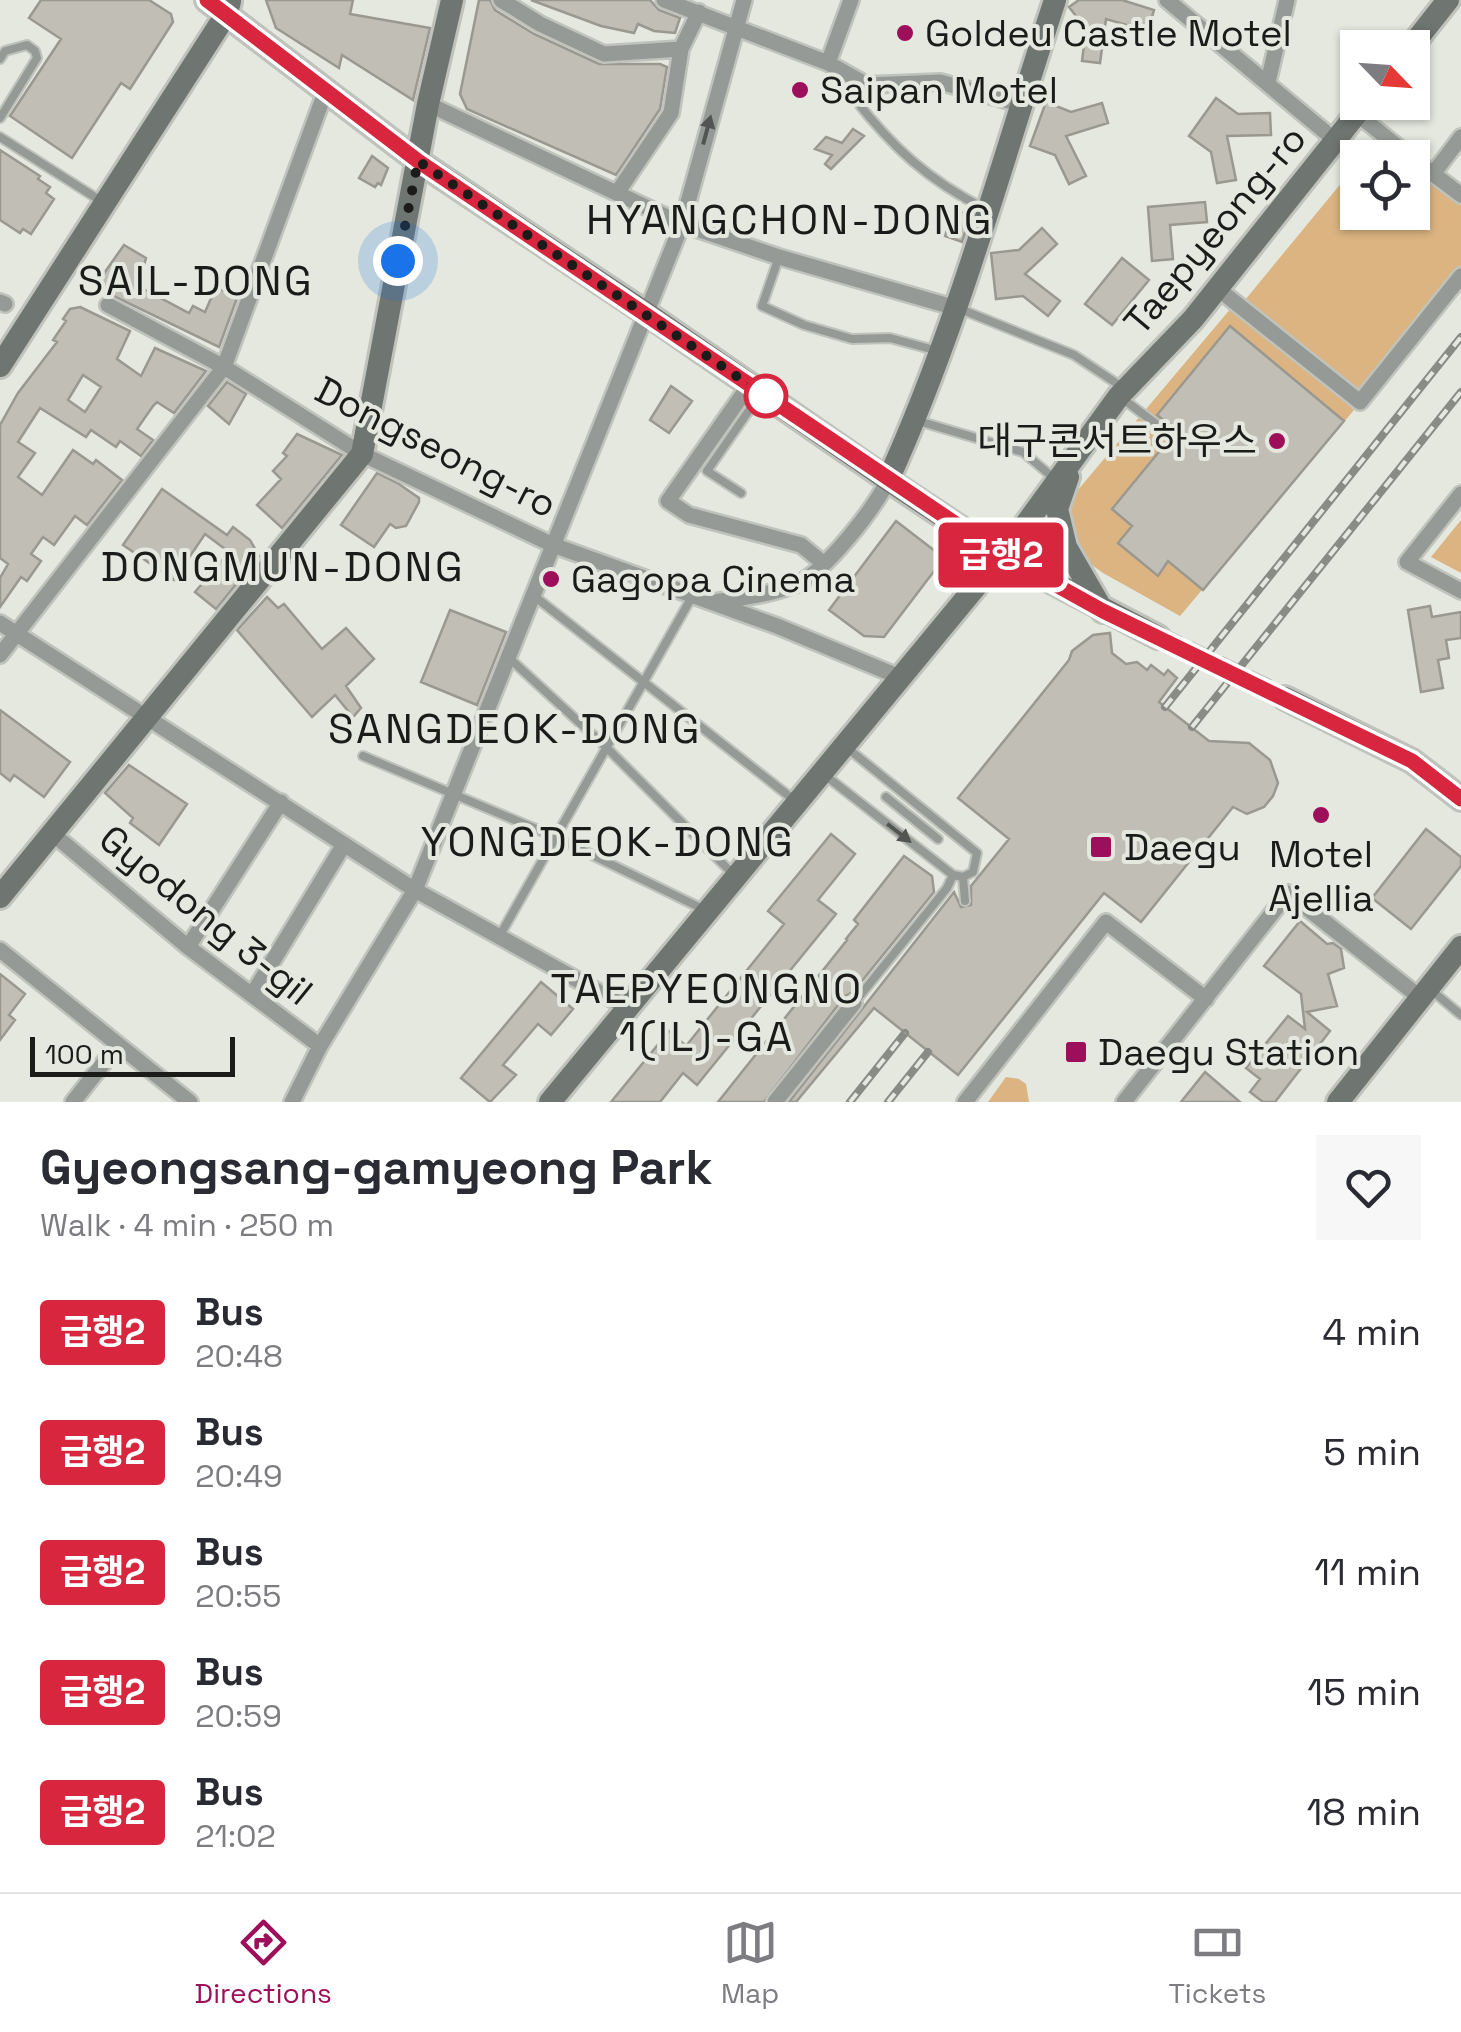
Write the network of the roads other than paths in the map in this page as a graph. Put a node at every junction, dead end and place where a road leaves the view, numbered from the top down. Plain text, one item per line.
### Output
1 (207, 0) edge
2 (452, 0) edge
3 (501, 0) edge
4 (664, 0) edge
5 (744, 0) edge
6 (851, 0) edge
7 (1054, 0) edge
8 (1167, 0) edge
9 (1287, 0) edge
10 (1440, 3) edge
11 (229, 6) edge
12 (699, 12) junction
13 (736, 25) junction
14 (1422, 30) edge
15 (680, 49) junction
16 (0, 59) edge
17 (828, 63) junction
18 (1268, 82) junction
19 (326, 90) junction
20 (854, 98) dead end
21 (428, 104) junction
22 (1020, 104) junction
23 (0, 118) edge
24 (1353, 120) edge
25 (1374, 120) edge
26 (0, 136) edge
27 (1461, 137) edge
28 (1394, 140) edge
29 (1336, 141) junction
30 (418, 161) junction
31 (1432, 174) joint
32 (617, 193) junction
33 (1461, 195) edge
34 (105, 204) junction
35 (988, 210) junction
36 (682, 224) junction
37 (779, 256) junction
38 (1461, 276) edge
39 (1217, 288) junction
40 (108, 305) dead end
41 (956, 308) junction
42 (646, 313) junction
43 (938, 351) junction
44 (0, 366) edge
45 (224, 367) junction
46 (756, 388) junction
47 (1122, 393) junction
48 (915, 420) junction
49 (1172, 436) dead end
50 (362, 454) junction
51 (1074, 456) junction
52 (888, 480) junction
53 (1056, 480) junction
54 (741, 493) dead end
55 (1461, 494) edge
56 (554, 545) junction
57 (1002, 555) junction
58 (823, 563) junction
59 (1461, 591) edge
60 (533, 595) junction
61 (693, 595) junction
62 (712, 602) junction
63 (1103, 611) junction
64 (0, 623) edge
65 (17, 634) junction
66 (1158, 638) tunnel mouth
67 (0, 655) edge
68 (508, 658) junction
69 (902, 678) junction
70 (642, 682) junction
71 (1286, 698) tunnel mouth
72 (147, 715) junction
73 (845, 746) junction
74 (606, 747) junction
75 (362, 756) dead end
76 (822, 773) junction
77 (454, 794) junction
78 (886, 796) dead end
79 (1461, 799) edge
80 (281, 802) junction
81 (798, 803) junction
82 (948, 828) junction
83 (52, 834) junction
84 (555, 837) junction
85 (938, 839) junction
86 (344, 846) junction
87 (924, 853) junction
88 (736, 876) junction
89 (958, 876) junction
90 (415, 890) junction
91 (0, 897) edge
92 (965, 901) dead end
93 (707, 911) junction
94 (498, 937) junction
95 (188, 947) junction
96 (1461, 948) edge
97 (0, 950) edge
98 (1426, 994) junction
99 (252, 995) junction
100 (1206, 998) junction
101 (854, 1003) joint
102 (626, 1007) junction
103 (1461, 1015) edge
104 (117, 1046) junction
105 (320, 1046) junction
106 (1350, 1097) edge
107 (182, 1100) edge
108 (73, 1102) edge
109 (292, 1102) edge
110 (550, 1102) edge
111 (775, 1102) edge
112 (965, 1102) edge
113 (1124, 1102) edge

1 - 11 main road
2 - 21 main road
3 - 15 street
4 - 12 street
5 - 13 street
6 - 17 street
7 - 22 main road
8 - 18 street
9 - 18 street
10 - 14 main road
11 - 19 main road
11 - 34 main road
12 - 13 street
12 - 15 street
13 - 17 street
36 -> 13 street
15 - 32 street
16 - 23 lane
17 - 22 street
18 - 29 street
19 - 30 main road
19 - 45 street
20 - 35 lane
21 - 30 main road
21 - 32 street
22 - 35 main road
24 - 29 main road, Taepyeong-ro
25 - 28 street, Taepyeong-ro
26 - 34 lane
27 - 31 street
29 - 39 main road, Taepyeong-ro
30 - 42 main road
30 - 50 main road
31 - 33 street, Taepyeong-ro
32 - 36 street
34 - 44 main road
35 - 41 main road
36 - 37 street
36 - 42 street
37 - 41 street
37 - 43 lane
38 - 39 street
39 - 47 main road, Taepyeong-ro
40 - 45 street, Dongseong-ro
41 - 43 main road
41 - 47 lane, Taepyeong-ro
42 - 46 main road
42 - 56 street
43 - 48 main road
45 - 50 street, Dongseong-ro
45 - 65 street
46 - 52 main road
46 - 54 lane
46 - 58 street
47 - 49 lane
47 - 51 main road, Taepyeong-ro
48 - 52 main road
48 - 53 lane
50 - 56 street, Dongseong-ro
50 - 72 main road
51 - 53 main road, Taepyeong-ro
51 - 63 main road
52 - 57 main road
52 - 58 street
53 - 57 main road, Taepyeong-ro
55 - 59 street
56 - 60 street
56 - 61 street, Dongseong-ro
57 - 63 main road
57 - 69 main road, Taepyeong-ro
58 - 62 street
60 - 68 street
60 - 70 lane
61 - 62 street, Dongseong-ro
61 - 70 lane
62 - 69 street, Dongseong-ro
63 - 66 main road
64 - 65 street
65 - 67 street
65 - 72 street
68 - 74 lane
68 - 77 street
69 - 73 main road, Taepyeong-ro
70 - 74 lane
70 - 81 lane
71 - 79 main road
72 - 80 street
72 - 83 main road
73 - 76 main road, Taepyeong-ro
73 - 82 lane
74 - 84 lane
74 - 88 lane
75 - 77 lane
76 - 81 main road, Taepyeong-ro
76 -> 87 lane
77 - 84 lane
77 - 90 street
78 - 85 lane
80 - 86 street
80 - 95 street
81 - 88 main road, Taepyeong-ro
82 - 85 lane
82 - 89 lane
83 - 91 main road
83 - 95 street, Gyodong 3-gil
84 - 93 lane
84 - 94 lane
85 - 87 lane
86 - 90 street
86 - 99 street
87 - 89 lane
88 - 93 main road, Taepyeong-ro
89 - 92 lane
89 - 101 lane
90 - 94 street
90 - 105 street
93 - 102 main road, Taepyeong-ro
94 - 102 street
95 - 99 street, Gyodong 3-gil
96 - 98 main road
97 - 104 street
98 - 100 street
98 - 103 lane
98 - 106 main road
99 - 105 street, Gyodong 3-gil
100 - 112 street
100 - 113 street
101 - 111 street
102 - 110 main road, Taepyeong-ro
104 - 107 street
104 - 108 street
105 - 109 street

